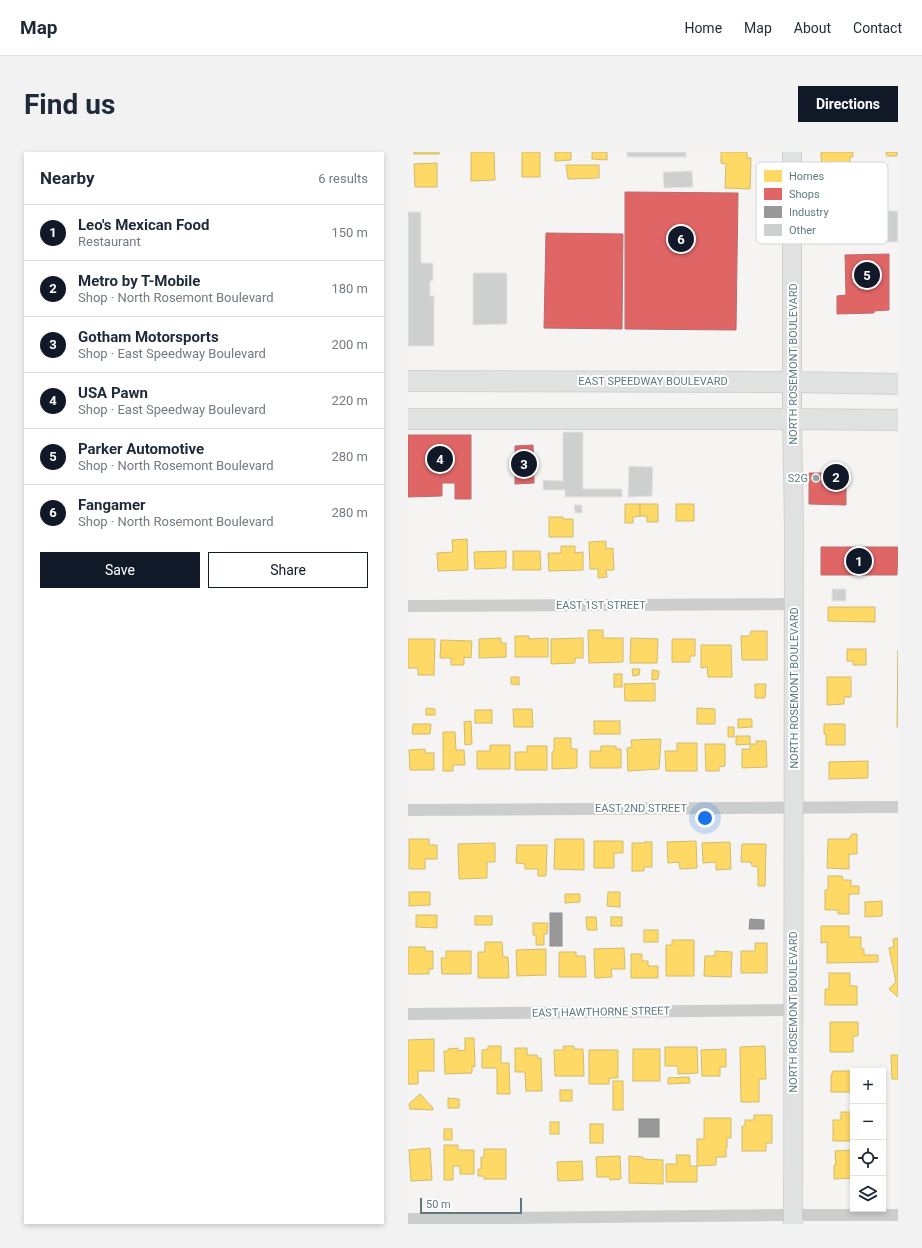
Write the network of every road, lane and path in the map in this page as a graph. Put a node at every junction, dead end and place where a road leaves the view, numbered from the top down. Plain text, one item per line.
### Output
1 (792, 152) edge
2 (792, 162) edge
3 (792, 244) edge
4 (408, 381) edge
5 (793, 382) junction
6 (898, 384) edge
7 (408, 419) edge
8 (792, 419) junction
9 (898, 420) edge
10 (794, 604) junction
11 (408, 606) edge
12 (794, 807) junction
13 (898, 807) edge
14 (408, 810) edge
15 (794, 1010) junction
16 (408, 1014) edge
17 (898, 1215) edge
18 (408, 1219) edge
19 (793, 1219) edge

1 - 2 street, NORTH ROSEMONT BOULEVARD
3 - 5 street, NORTH ROSEMONT BOULEVARD
4 - 5 main road, EAST SPEEDWAY BOULEVARD
5 - 6 main road, EAST SPEEDWAY BOULEVARD
5 - 8 street, NORTH ROSEMONT BOULEVARD
7 - 8 main road
8 - 9 main road
8 - 10 street, NORTH ROSEMONT BOULEVARD
10 - 11 street, EAST 1ST STREET
10 - 12 street, NORTH ROSEMONT BOULEVARD
12 - 13 street, EAST 2ND STREET
12 - 14 street, EAST 2ND STREET
12 - 15 street, NORTH ROSEMONT BOULEVARD
15 - 16 street, EAST HAWTHORNE STREET
15 - 19 street, NORTH ROSEMONT BOULEVARD
17 - 19 street
18 - 19 street

